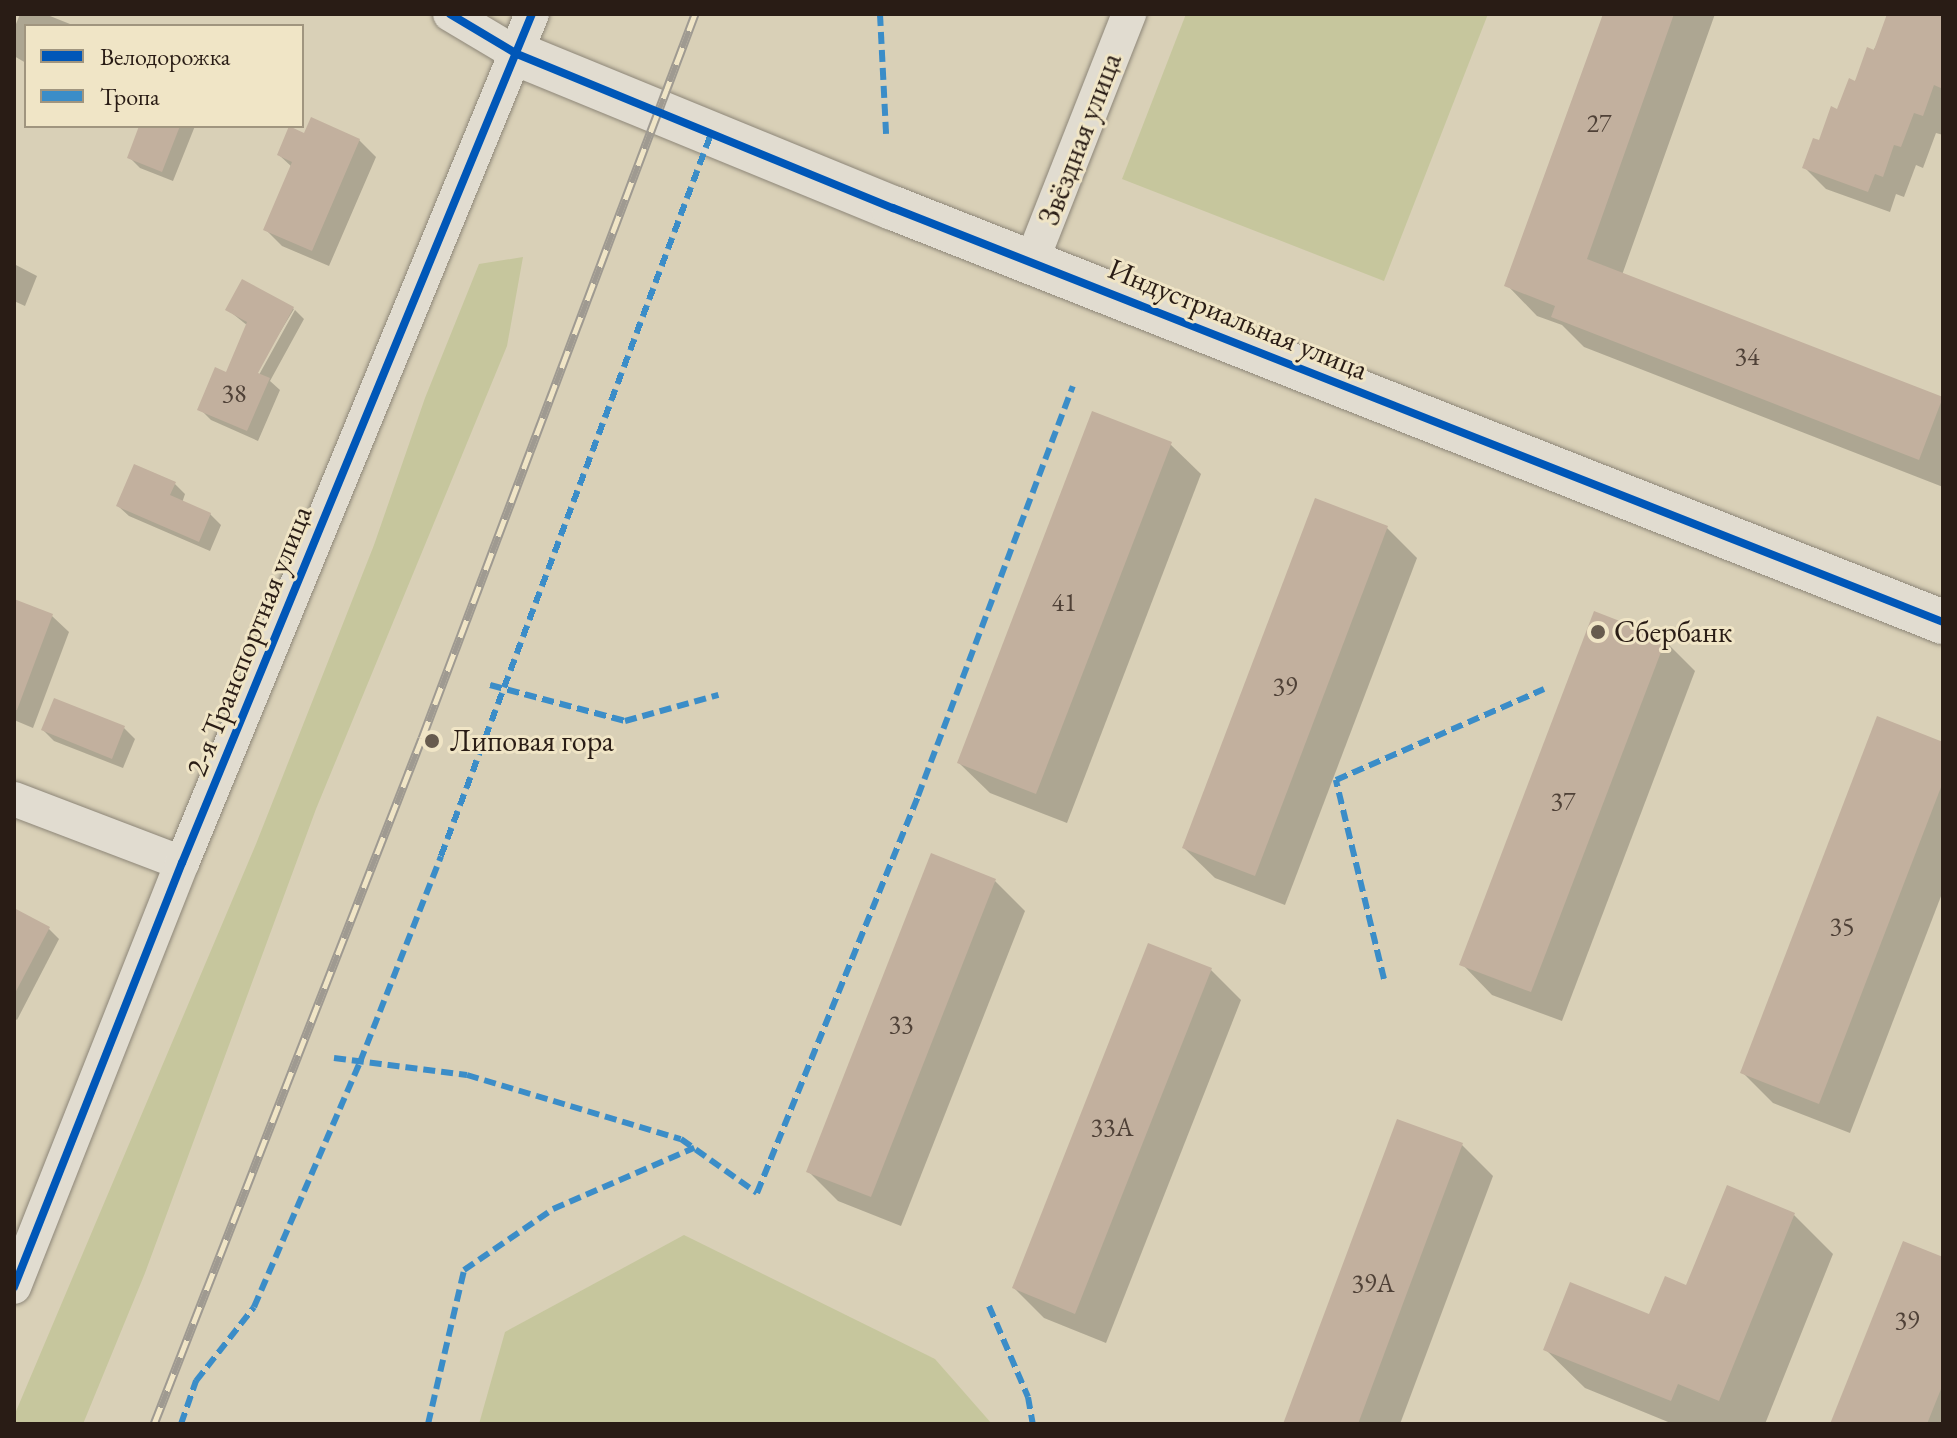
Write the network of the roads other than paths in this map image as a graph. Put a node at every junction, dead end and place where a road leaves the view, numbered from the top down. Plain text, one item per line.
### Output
1 (450, 14) edge
2 (1129, 14) edge
3 (525, 34) edge
4 (1031, 263) junction
5 (1943, 622) edge
6 (14, 799) edge
7 (182, 863) junction
8 (14, 1287) edge

1 - 3 street
2 - 4 street, Звёздная улица
3 - 4 street, Индустриальная улица
3 - 7 street, 2-я Транспортная улица
4 - 5 street, Индустриальная улица
6 - 7 street
7 - 8 street, 2-я Транспортная улица

